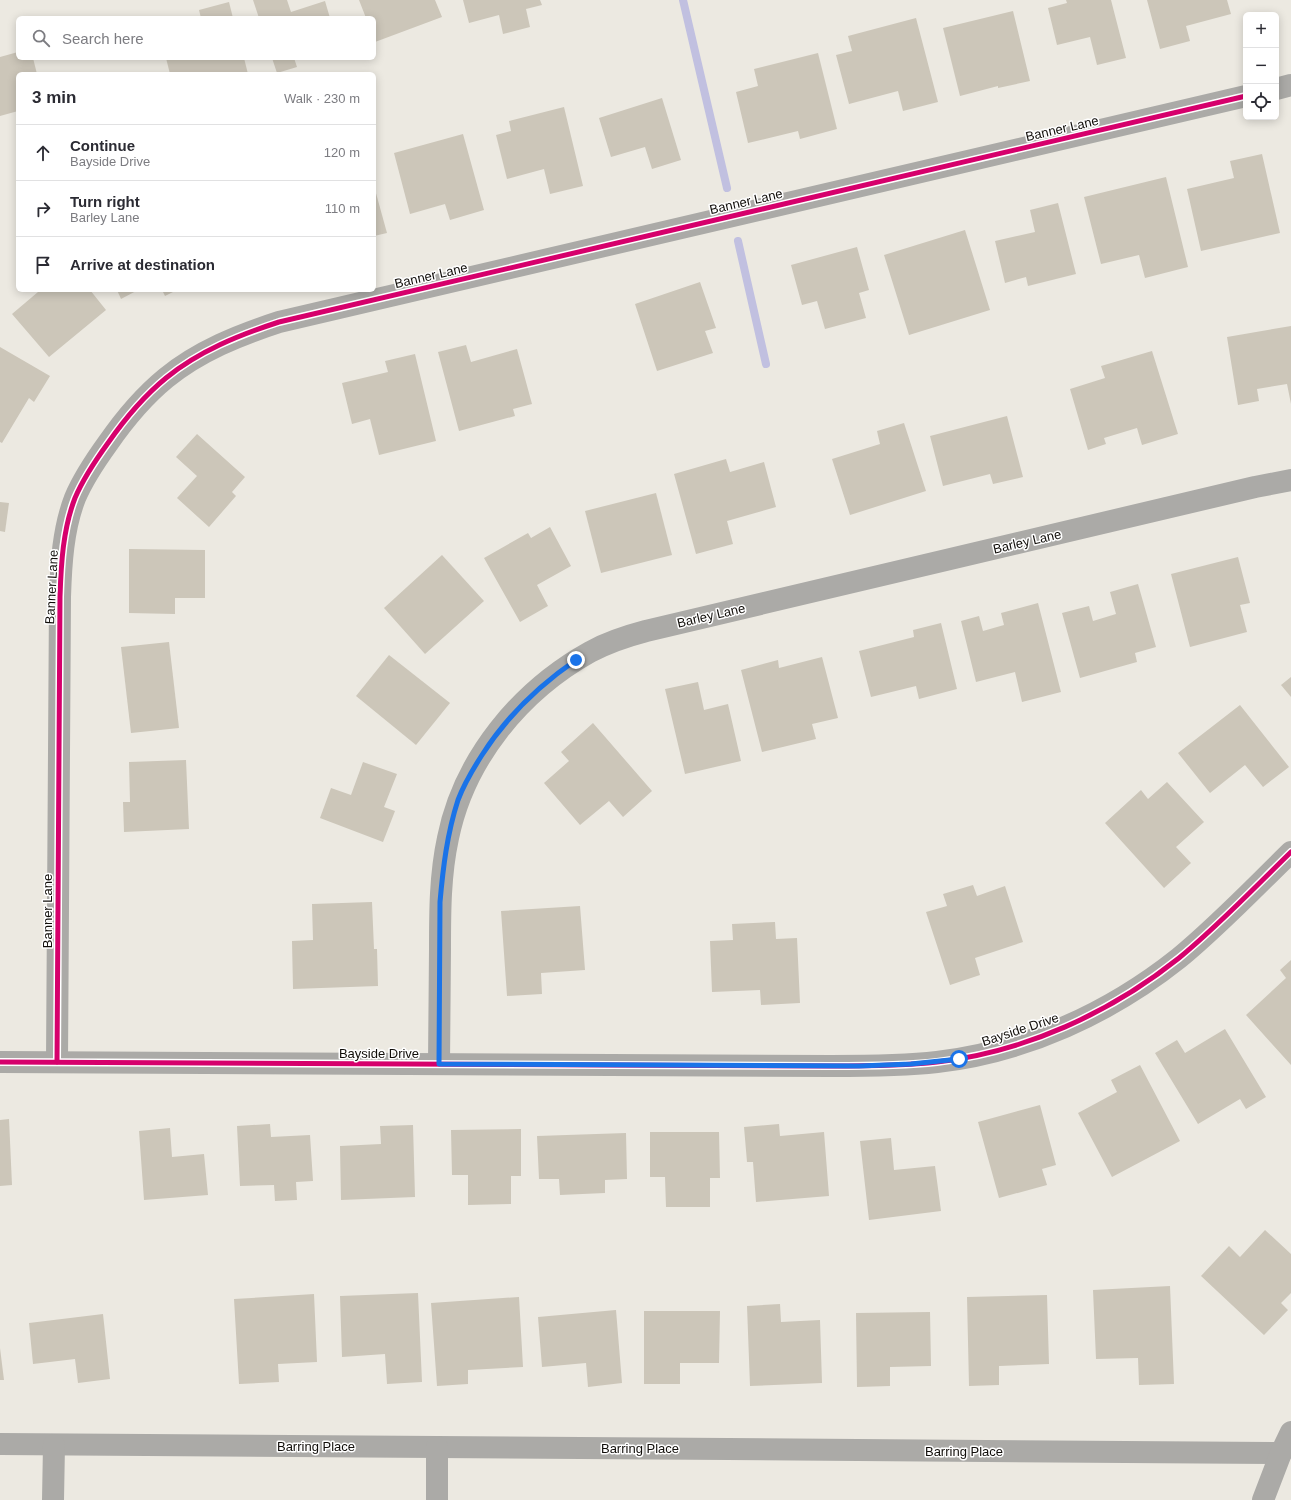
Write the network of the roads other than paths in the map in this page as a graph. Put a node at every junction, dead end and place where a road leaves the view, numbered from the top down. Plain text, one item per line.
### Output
1 (1291, 85) edge
2 (1279, 88) edge
3 (1243, 97) edge
4 (1291, 480) edge
5 (1291, 852) edge
6 (0, 1062) edge
7 (57, 1062) junction
8 (439, 1064) junction
9 (1291, 1432) edge
10 (0, 1444) edge
11 (54, 1445) junction
12 (437, 1447) junction
13 (1281, 1453) junction
14 (53, 1500) edge
15 (437, 1500) edge
16 (1263, 1500) edge

1 - 2 street
3 - 7 street, Banner Lane
4 - 8 street, Barley Lane
5 - 8 street, Bayside Drive
6 - 7 street, Bayside Drive
7 - 8 street, Bayside Drive
9 - 13 street
10 - 11 street, Barring Place
11 - 12 street, Barring Place
11 - 14 street
12 - 13 street, Barring Place
12 - 15 street
13 - 16 street

